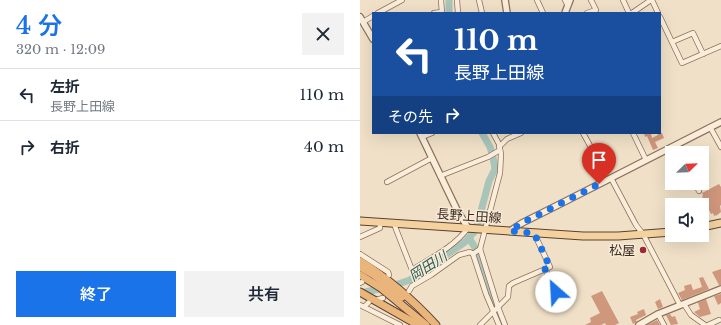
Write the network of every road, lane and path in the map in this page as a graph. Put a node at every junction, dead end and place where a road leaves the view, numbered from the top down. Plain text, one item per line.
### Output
1 (400, 0) edge
2 (441, 0) edge
3 (457, 0) edge
4 (479, 0) edge
5 (505, 0) edge
6 (537, 0) edge
7 (565, 0) edge
8 (570, 0) edge
9 (591, 0) edge
10 (623, 0) edge
11 (651, 0) edge
12 (568, 6) junction
13 (380, 12) edge
14 (442, 12) edge
15 (458, 12) edge
16 (482, 12) edge
17 (507, 12) edge
18 (543, 12) edge
19 (565, 12) edge
20 (590, 12) edge
21 (630, 12) edge
22 (633, 12) edge
23 (656, 12) edge
24 (372, 16) edge
25 (661, 19) edge
26 (361, 20) edge
27 (372, 37) edge
28 (672, 42) junction
29 (721, 46) edge
30 (703, 54) junction
31 (721, 122) edge
32 (710, 127) junction
33 (493, 134) edge
34 (518, 134) edge
35 (584, 134) edge
36 (633, 134) edge
37 (421, 135) edge
38 (676, 145) joint
39 (721, 147) edge
40 (500, 148) junction
41 (593, 151) dead end
42 (432, 158) junction
43 (646, 160) junction
44 (440, 176) junction
45 (611, 178) junction
46 (387, 182) dead end
47 (360, 221) edge
48 (380, 223) junction
49 (721, 223) edge
50 (394, 224) junction
51 (709, 226) edge
52 (468, 228) junction
53 (485, 230) junction
54 (510, 231) junction
55 (665, 232) edge
56 (534, 233) junction
57 (643, 234) junction
58 (360, 236) edge
59 (476, 251) junction
60 (360, 254) edge
61 (360, 261) edge
62 (360, 267) edge
63 (545, 269) junction
64 (385, 277) junction
65 (361, 280) edge
66 (721, 289) edge
67 (403, 291) junction
68 (360, 292) edge
69 (556, 292) dead end
70 (385, 296) junction
71 (373, 300) junction
72 (682, 304) junction
73 (362, 306) edge
74 (495, 309) junction
75 (658, 314) junction
76 (719, 320) dead end
77 (400, 325) edge
78 (418, 325) edge
79 (426, 325) edge
80 (436, 325) edge
81 (480, 325) edge
82 (499, 325) edge
83 (506, 325) edge
84 (639, 325) edge
85 (664, 325) edge
86 (707, 325) edge

1 - 13 street
2 - 14 street
3 - 15 street
4 - 16 street
5 - 17 street
6 - 18 street
7 - 12 street
8 - 12 street
9 - 20 street
10 - 21 street
11 - 22 street
11 - 23 street
12 - 19 street
24 - 26 street
25 - 28 street
26 - 27 street
28 - 30 street
28 - 30 street
29 - 30 street
31 - 32 street
32 - 38 street
32 - 39 street
33 - 40 street
34 - 40 street
35 - 41 street
36 - 43 street
37 - 42 street
38 - 43 street
40 - 44 street
40 - 53 street
42 - 44 street
42 - 46 street
43 - 45 street
44 - 52 street
45 - 54 street
45 - 57 street
47 - 48 main road, 長野上田線
48 - 50 main road, 長野上田線
48 - 58 street
49 - 51 main road
50 - 52 main road, 長野上田線
50 - 52 street
52 - 53 main road, 長野上田線
53 - 54 main road, 長野上田線
53 - 59 street
54 - 56 main road, 長野上田線
55 - 57 main road, 長野上田線
56 - 57 main road, 長野上田線
56 - 63 street
57 - 72 street
59 - 67 street
59 - 74 street
59 - 74 street
60 - 64 street
61 - 64 highway
62 - 64 highway
63 - 69 street
63 - 74 street
64 - 67 highway
65 - 70 highway
66 - 72 street
67 - 80 highway
68 - 71 highway
70 - 71 street
70 - 79 highway
71 - 73 street
71 - 78 highway
72 - 75 street
72 - 86 street
73 - 77 street
74 - 81 street
74 - 82 street
74 - 83 street
75 - 84 street
75 - 85 street
76 - 86 street

